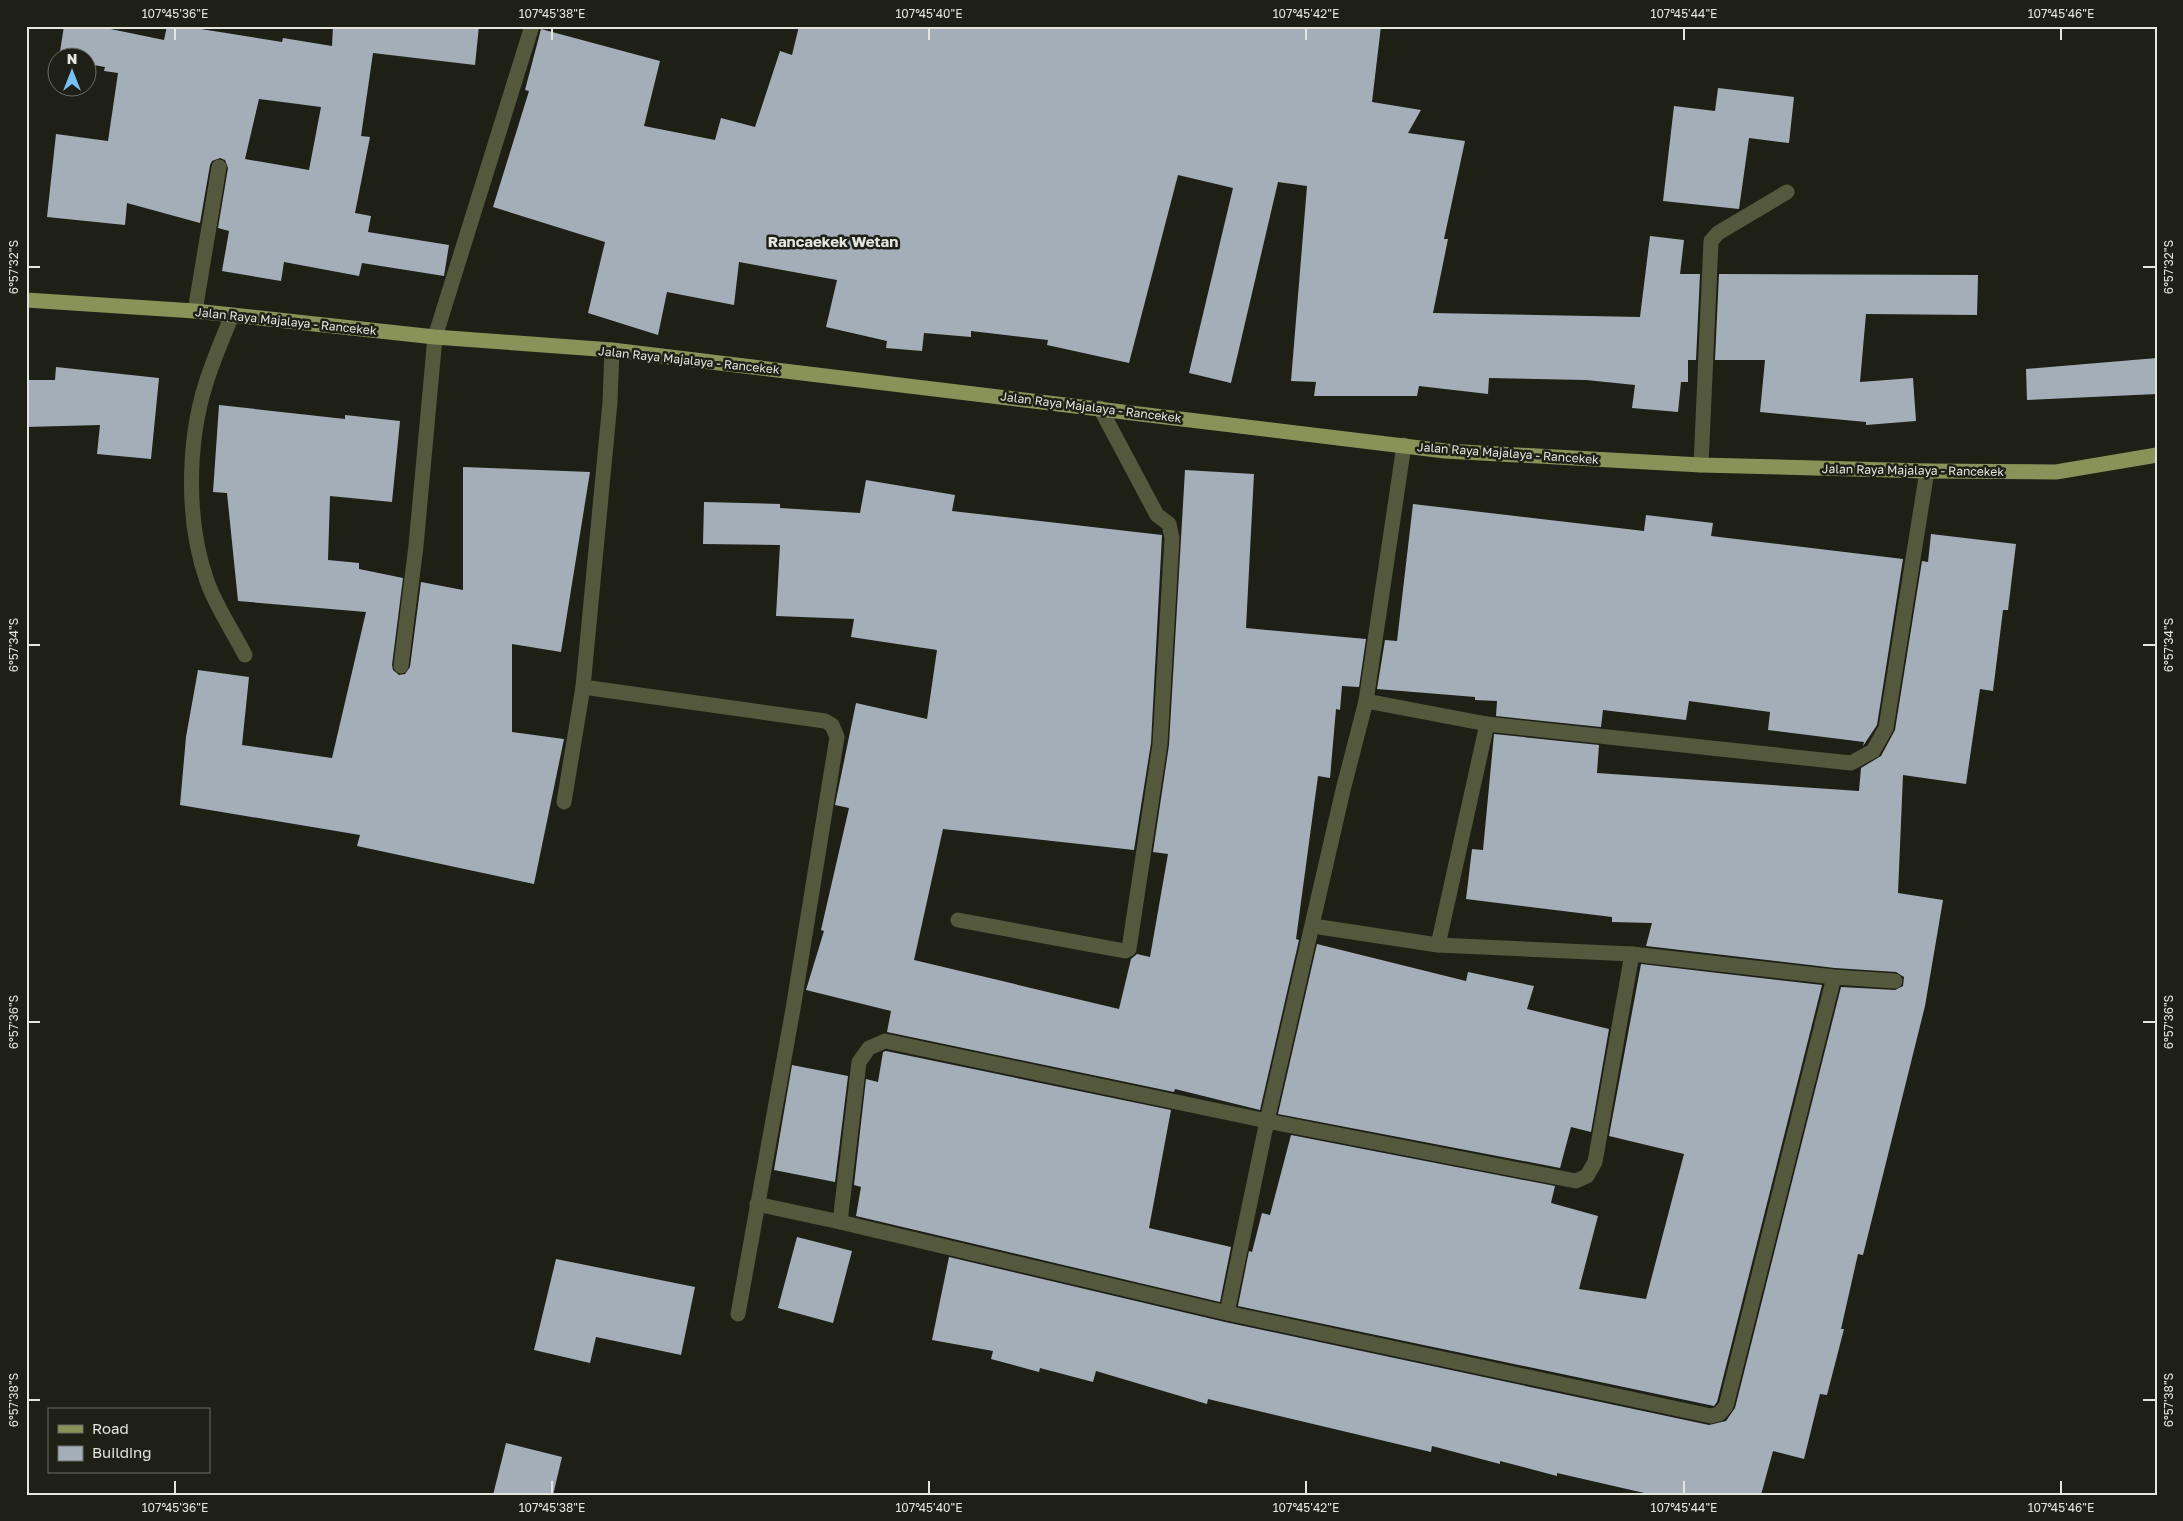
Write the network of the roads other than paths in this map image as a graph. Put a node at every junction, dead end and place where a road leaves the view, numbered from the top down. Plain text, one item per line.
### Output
1 (532, 26) edge
2 (219, 167) dead end
3 (1788, 192) dead end
4 (26, 300) edge
5 (195, 311) junction
6 (232, 316) junction
7 (435, 337) junction
8 (612, 350) junction
9 (1100, 408) junction
10 (1404, 445) junction
11 (2157, 455) edge
12 (1700, 465) junction
13 (1927, 471) junction
14 (245, 655) dead end
15 (402, 666) dead end
16 (584, 687) junction
17 (1366, 701) junction
18 (1487, 724) junction
19 (564, 802) dead end
20 (958, 920) dead end
21 (1314, 926) junction
22 (1438, 945) junction
23 (1632, 954) junction
24 (1834, 977) junction
25 (1896, 982) dead end
26 (1267, 1121) junction
27 (757, 1204) junction
28 (840, 1222) junction
29 (1227, 1313) junction
30 (738, 1314) dead end

1 - 7 street
2 - 5 street
3 - 12 street
4 - 5 main road, Jalan Raya Majalaya - Rancekek
5 - 6 main road, Jalan Raya Majalaya - Rancekek
6 - 7 main road, Jalan Raya Majalaya - Rancekek
6 - 14 street
7 - 8 main road, Jalan Raya Majalaya - Rancekek
7 - 15 street
8 - 9 main road, Jalan Raya Majalaya - Rancekek
8 - 16 street
9 - 10 main road, Jalan Raya Majalaya - Rancekek
9 - 20 street
10 - 12 main road, Jalan Raya Majalaya - Rancekek
10 - 17 street
11 - 13 main road, Jalan Raya Majalaya - Rancekek
12 - 13 main road, Jalan Raya Majalaya - Rancekek
13 - 18 street
16 - 19 street
16 - 27 street
17 - 18 street
17 - 21 street
18 - 22 street
21 - 22 street
21 - 26 street
22 - 23 street
23 - 24 street
23 - 26 street
24 - 25 street
24 - 29 street
26 - 28 street
26 - 29 street
27 - 28 street
27 - 30 street
28 - 29 street

